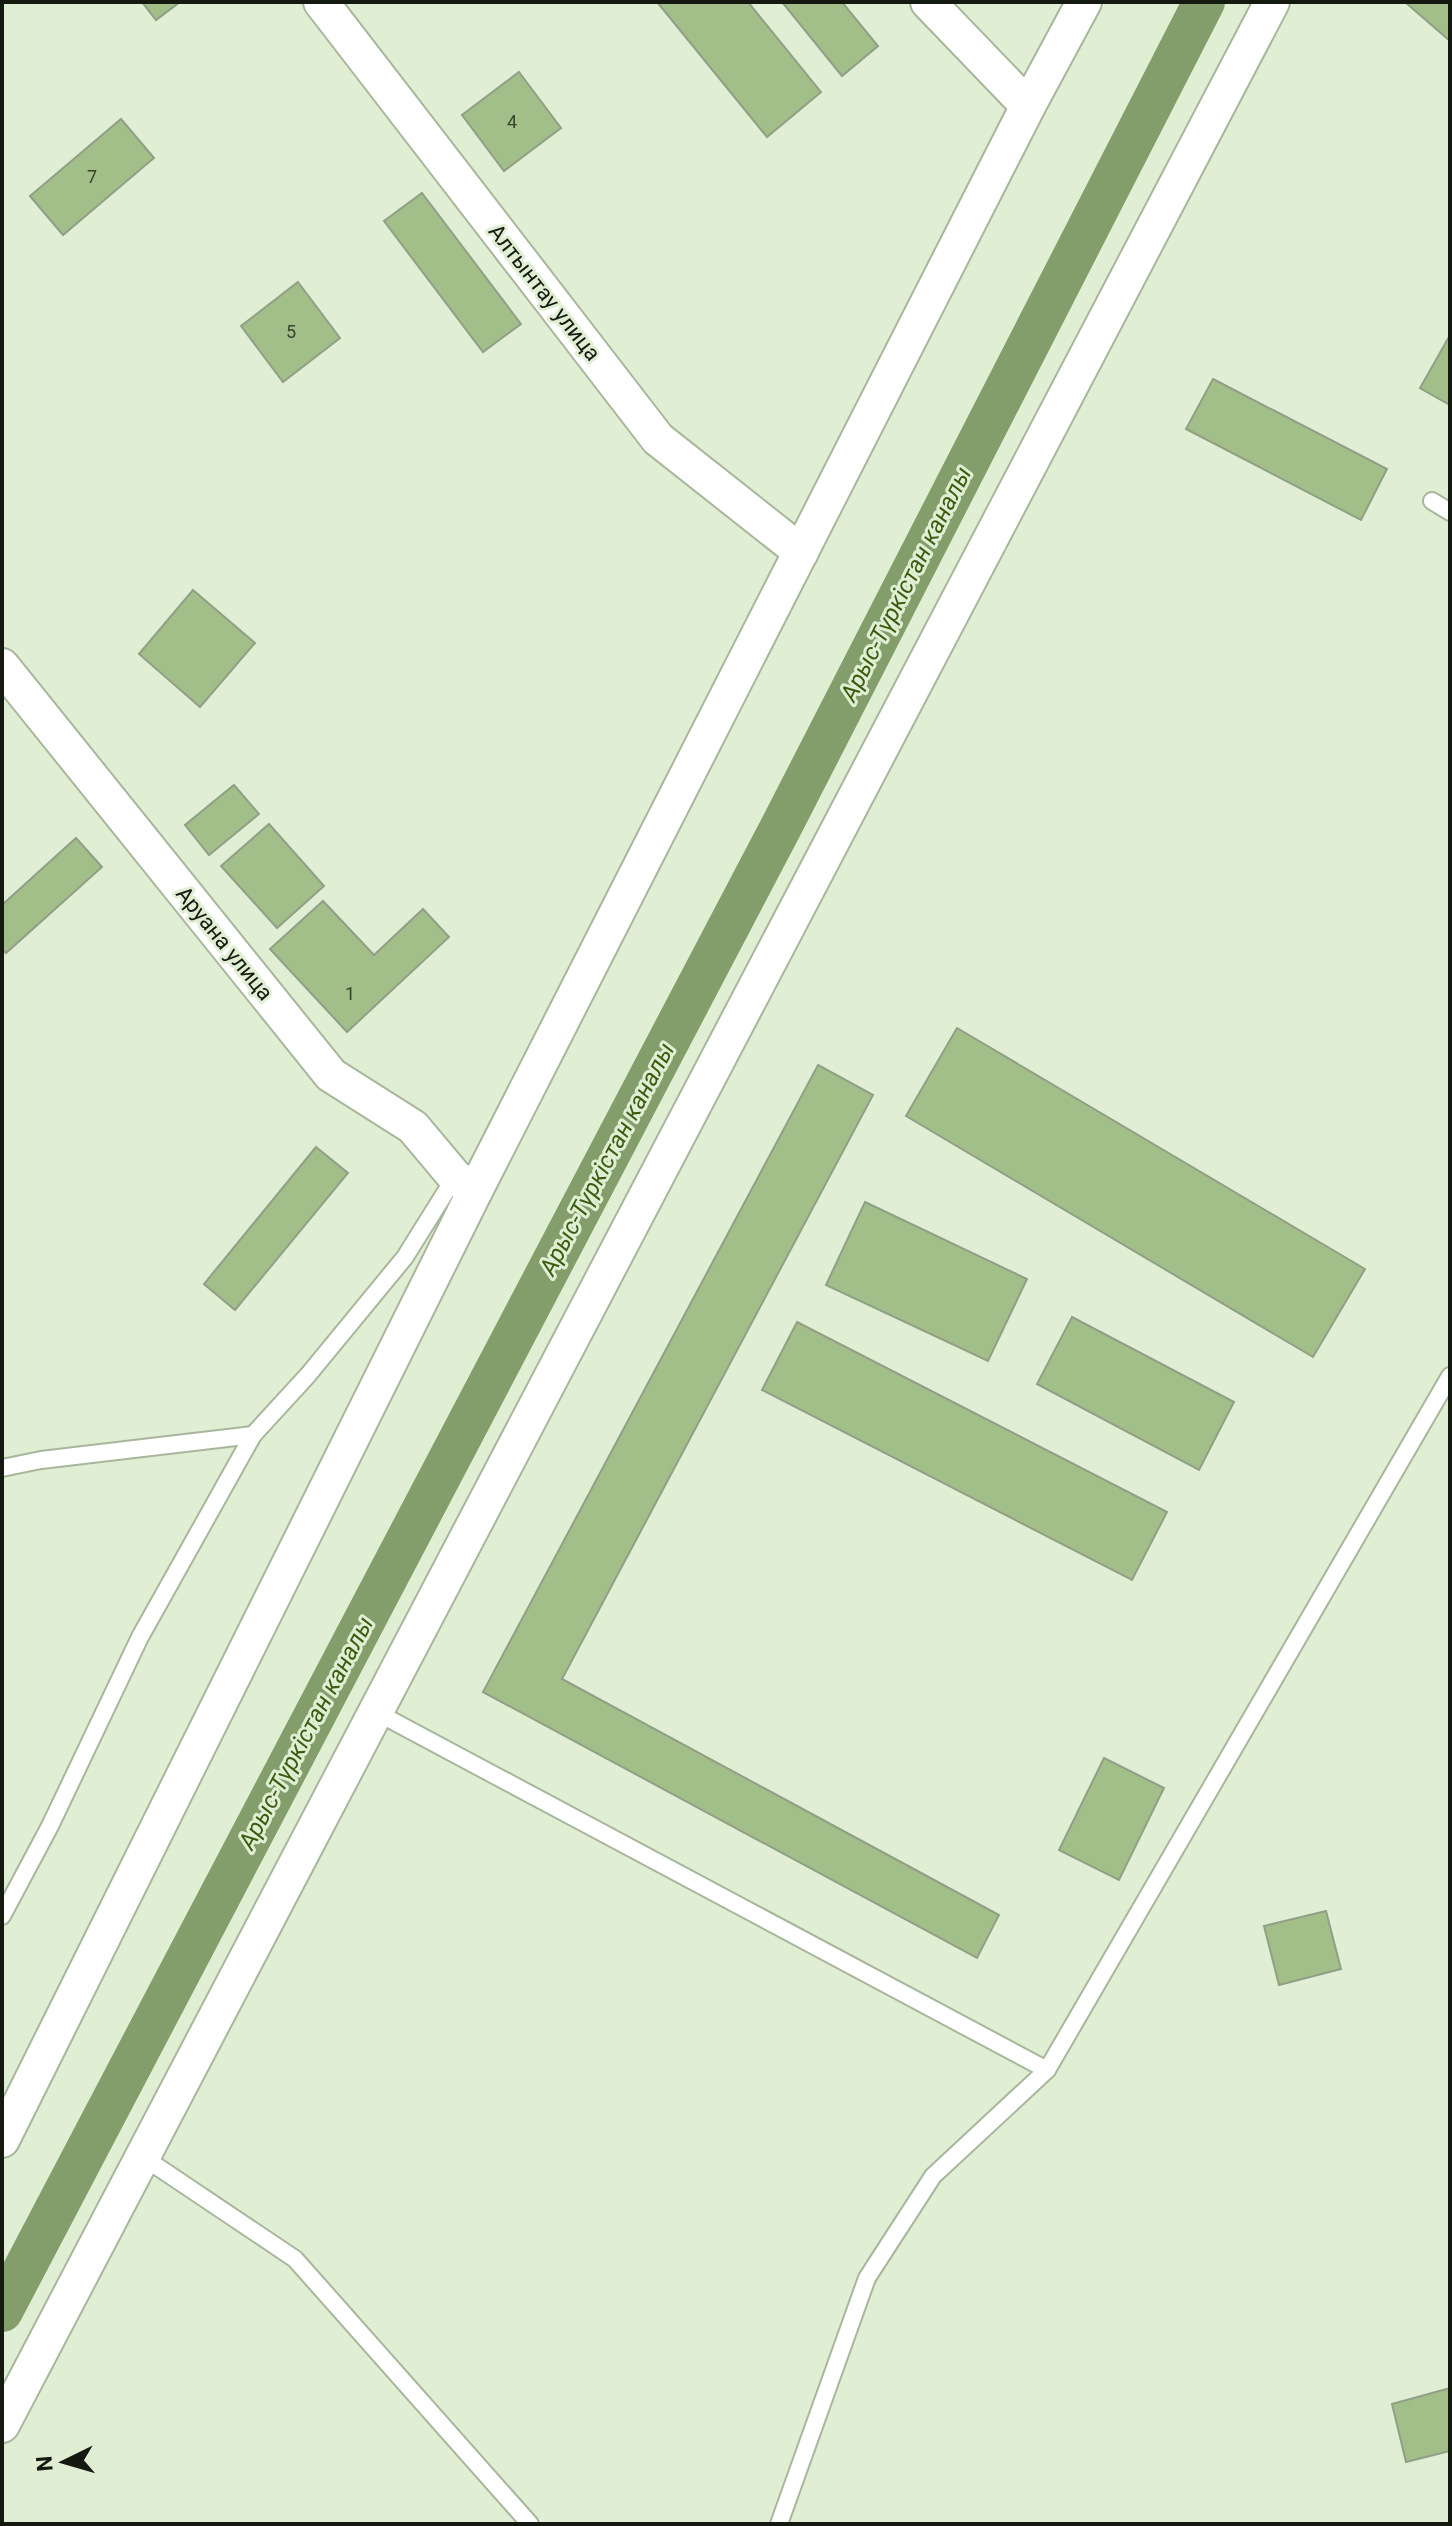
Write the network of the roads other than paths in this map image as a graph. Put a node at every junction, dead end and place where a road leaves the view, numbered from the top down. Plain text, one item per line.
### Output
1 (321, 2) edge
2 (928, 2) edge
3 (1084, 2) edge
4 (1272, 2) edge
5 (1028, 106) junction
6 (1432, 501) dead end
7 (1450, 512) edge
8 (801, 552) junction
9 (2, 666) edge
10 (465, 1184) junction
11 (1450, 1376) edge
12 (253, 1435) junction
13 (2, 1468) edge
14 (376, 1712) junction
15 (2, 1916) edge
16 (1047, 2070) junction
17 (2, 2140) edge
18 (143, 2157) junction
19 (2, 2425) edge
20 (530, 2524) edge
21 (779, 2524) edge

1 - 8 street, Алтынтау улица
2 - 5 street
3 - 5 street
4 - 14 street
5 - 8 street
6 - 7 lane
8 - 10 street
9 - 10 street, Аруана улица
10 - 12 lane
10 - 17 street
11 - 16 lane
12 - 13 lane
12 - 15 lane
14 - 16 lane
14 - 18 street
16 - 21 lane
18 - 19 street
18 - 20 lane

